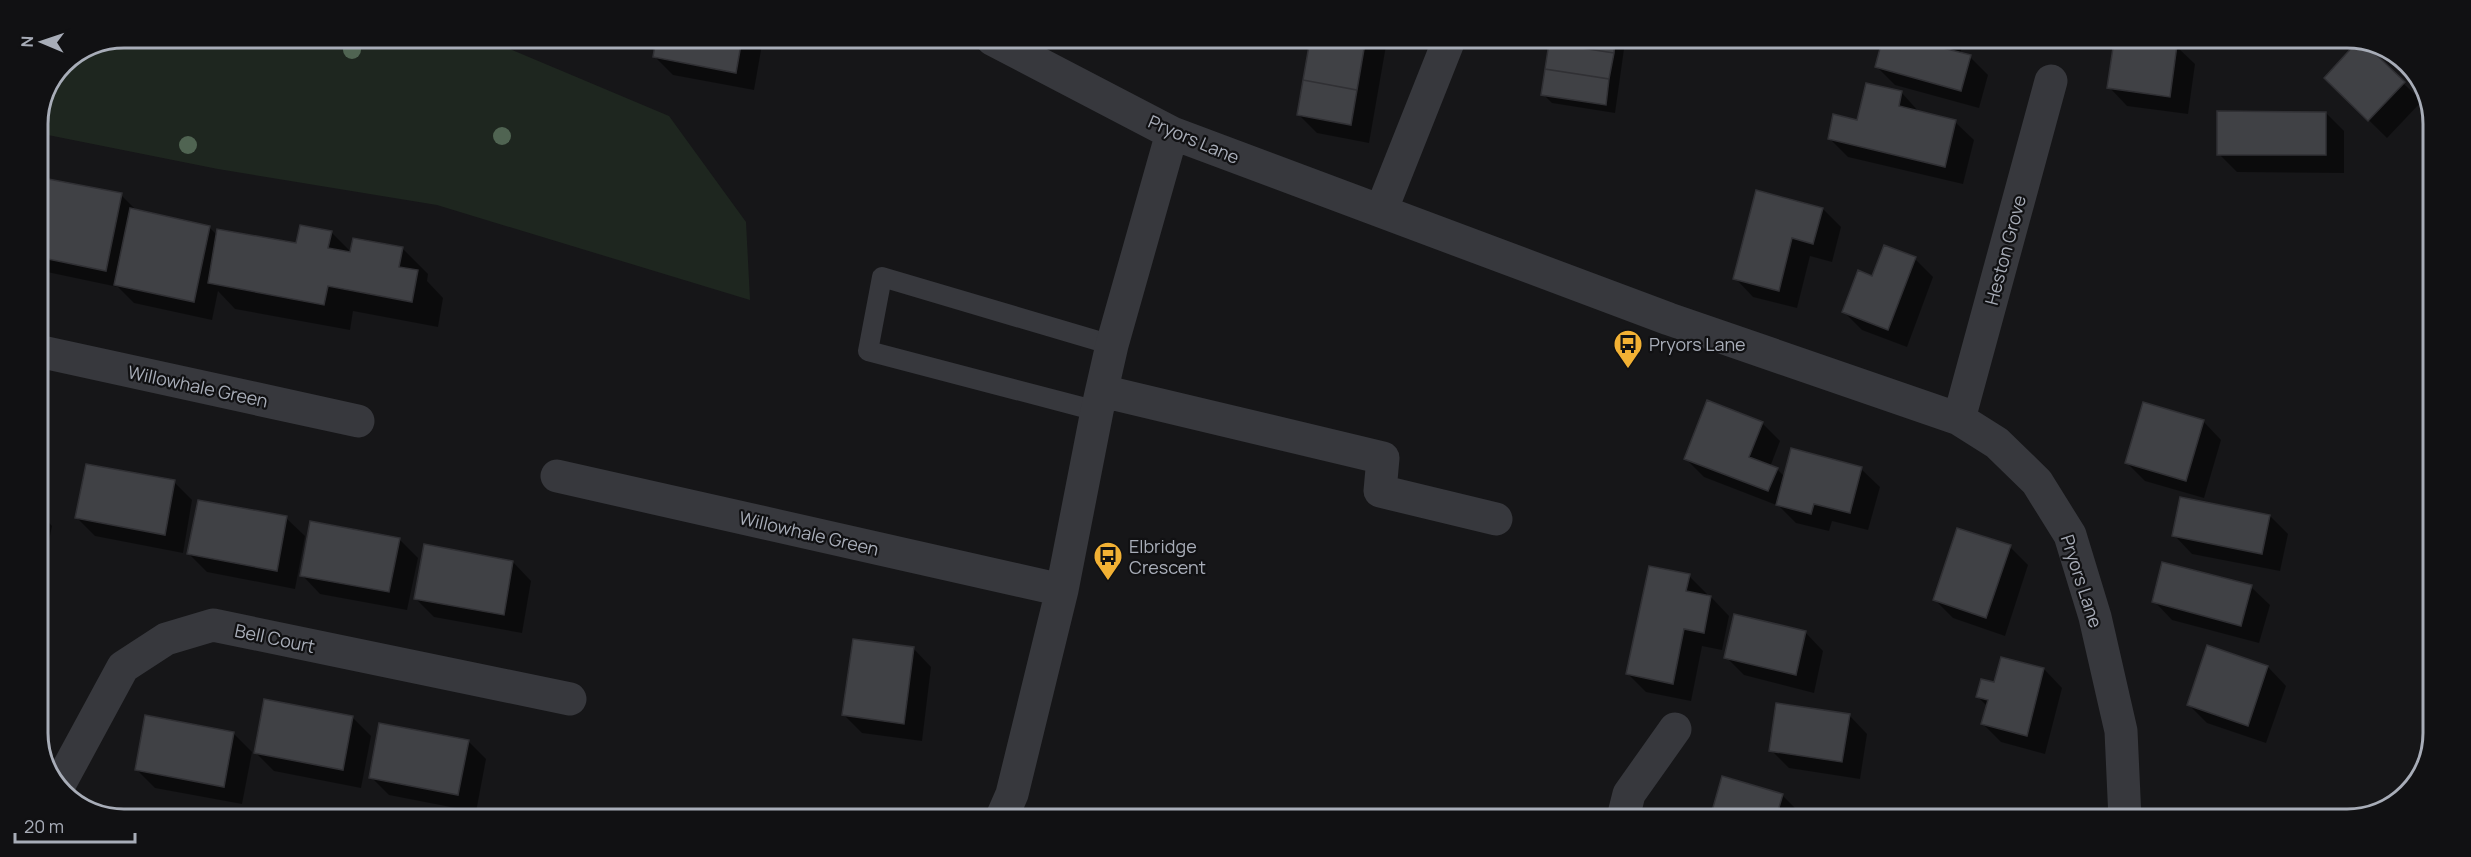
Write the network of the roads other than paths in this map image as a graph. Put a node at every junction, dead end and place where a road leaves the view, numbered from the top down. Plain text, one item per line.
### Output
1 (1009, 48) edge
2 (1446, 48) edge
3 (2051, 81) dead end
4 (1172, 133) junction
5 (1381, 211) junction
6 (1112, 345) junction
7 (48, 353) edge
8 (1099, 401) junction
9 (1959, 419) junction
10 (358, 421) dead end
11 (557, 476) dead end
12 (1496, 519) dead end
13 (1062, 590) junction
14 (570, 699) dead end
15 (1675, 729) dead end
16 (63, 778) edge
17 (1005, 809) edge
18 (1625, 809) edge
19 (2125, 809) edge

1 - 4 street, Pryors Lane
2 - 5 street
3 - 9 street, Heston Grove
4 - 5 street, Pryors Lane
4 - 6 street
5 - 9 street, Pryors Lane
6 - 8 street
6 - 8 lane
7 - 10 street, Willowhale Green
8 - 12 street
8 - 13 street
9 - 19 street, Pryors Lane
11 - 13 street, Willowhale Green
13 - 17 street
14 - 16 street, Bell Court
15 - 18 street

